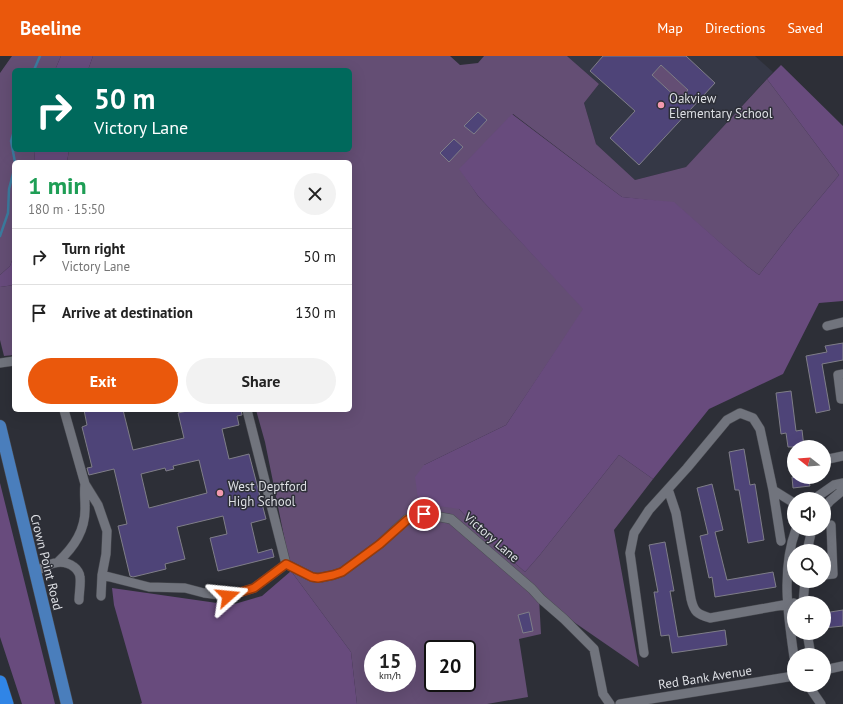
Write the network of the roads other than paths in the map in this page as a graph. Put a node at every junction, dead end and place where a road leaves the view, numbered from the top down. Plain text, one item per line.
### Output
1 (843, 322) edge
2 (827, 326) dead end
3 (12, 361) edge
4 (0, 363) edge
5 (843, 374) edge
6 (843, 399) edge
7 (65, 412) edge
8 (248, 412) edge
9 (0, 426) edge
10 (843, 456) edge
11 (831, 459) edge
12 (843, 483) edge
13 (85, 484) junction
14 (668, 489) junction
15 (773, 490) junction
16 (843, 490) edge
17 (824, 492) edge
18 (787, 499) edge
19 (831, 500) edge
20 (831, 525) dead end
21 (781, 541) dead end
22 (58, 562) junction
23 (286, 564) junction
24 (35, 572) junction
25 (831, 574) edge
26 (102, 575) junction
27 (101, 596) dead end
28 (79, 600) dead end
29 (787, 605) edge
30 (644, 653) dead end
31 (843, 666) edge
32 (831, 669) edge
33 (787, 677) edge
34 (0, 682) edge
35 (813, 692) edge
36 (7, 704) edge
37 (67, 704) edge
38 (610, 704) edge
39 (620, 704) edge
40 (821, 704) edge

1 - 2 street
3 - 4 street
5 - 6 street
7 - 13 street
8 - 23 street
9 - 24 main road, Crown Point Road
10 - 11 street
12 - 17 street
13 - 22 street
13 - 26 street
14 - 15 street
14 - 29 street
14 - 30 street
15 - 18 street
15 - 21 street
16 - 19 street
20 - 25 street
22 - 24 street
22 - 28 street
23 - 26 street
23 - 38 street, Victory Lane
24 - 37 main road, Crown Point Road
26 - 27 street
31 - 32 street
33 - 39 street, Red Bank Avenue
34 - 36 highway
35 - 40 street

